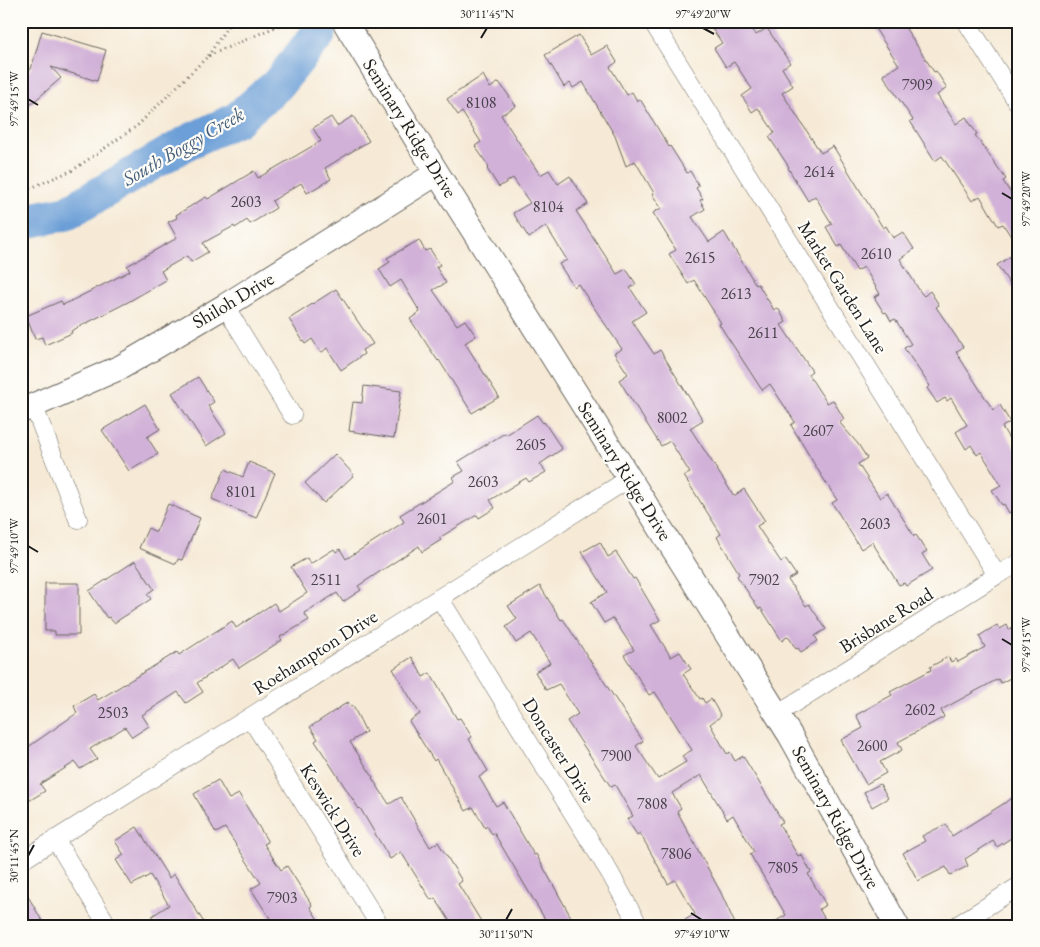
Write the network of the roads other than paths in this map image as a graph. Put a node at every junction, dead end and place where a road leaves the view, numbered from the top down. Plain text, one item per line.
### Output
1 (652, 21) edge
2 (966, 21) edge
3 (348, 27) edge
4 (1019, 105) edge
5 (437, 173) junction
6 (225, 306) junction
7 (28, 409) edge
8 (292, 415) dead end
9 (630, 478) junction
10 (78, 519) dead end
11 (1019, 563) edge
12 (997, 575) junction
13 (440, 599) junction
14 (777, 714) junction
15 (250, 717) junction
16 (55, 839) junction
17 (21, 861) edge
18 (1019, 886) edge
19 (108, 926) edge
20 (380, 926) edge
21 (639, 926) edge
22 (896, 926) edge
23 (956, 926) edge

1 - 12 street, Market Garden Lane
2 - 4 street
3 - 5 street, Seminary Ridge Drive
5 - 6 street, Shiloh Drive
5 - 9 street, Seminary Ridge Drive
6 - 7 street, Shiloh Drive
6 - 8 street
7 - 10 street
9 - 13 street, Roehampton Drive
9 - 14 street, Seminary Ridge Drive
11 - 12 street, Brisbane Road
12 - 14 street, Brisbane Road
13 - 15 street, Roehampton Drive
13 - 21 street, Doncaster Drive
14 - 22 street, Seminary Ridge Drive
15 - 16 street, Roehampton Drive
15 - 20 street, Keswick Drive
16 - 17 street, Roehampton Drive
16 - 19 street
18 - 23 street

